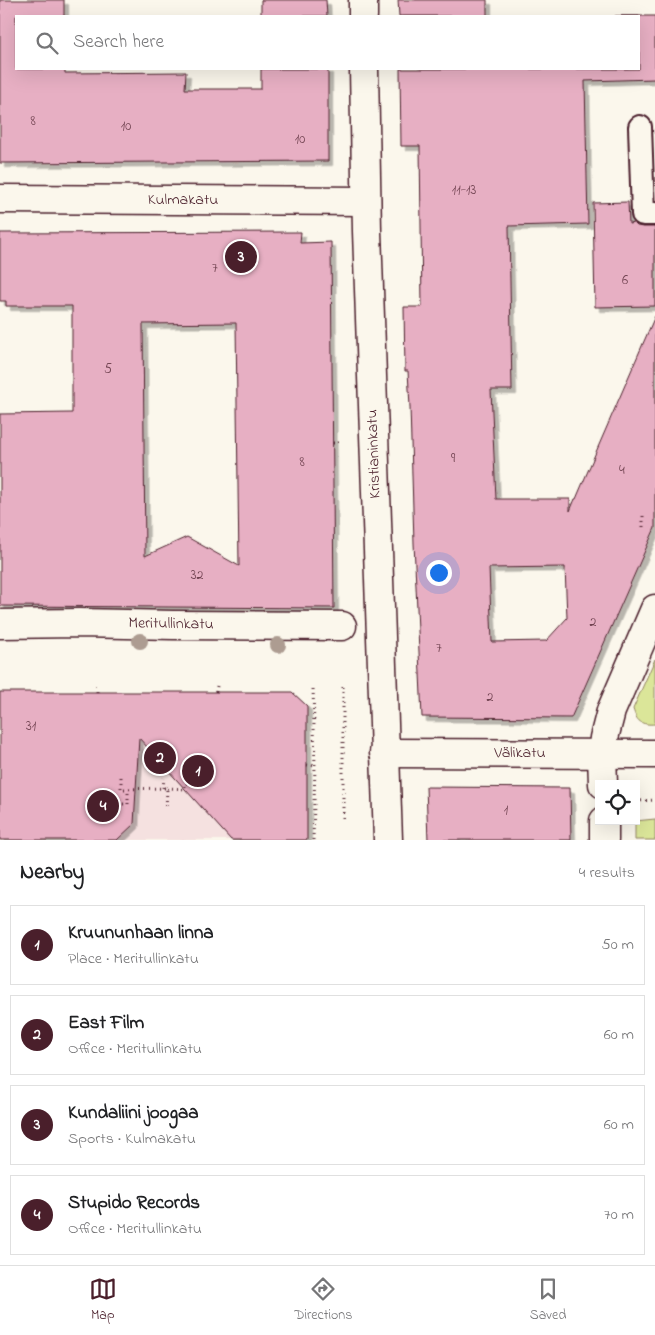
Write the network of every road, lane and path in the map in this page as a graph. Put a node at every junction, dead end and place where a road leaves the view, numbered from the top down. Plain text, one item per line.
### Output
1 (363, 0) edge
2 (363, 15) edge
3 (364, 70) edge
4 (640, 127) dead end
5 (0, 199) edge
6 (366, 201) junction
7 (655, 214) edge
8 (643, 516) dead end
9 (644, 530) dead end
10 (655, 608) edge
11 (0, 624) edge
12 (342, 626) dead end
13 (97, 686) dead end
14 (216, 686) dead end
15 (313, 687) dead end
16 (343, 687) dead end
17 (97, 692) dead end
18 (216, 692) dead end
19 (384, 753) junction
20 (602, 754) junction
21 (655, 754) edge
22 (307, 766) dead end
23 (314, 766) junction
24 (121, 777) dead end
25 (164, 778) dead end
26 (603, 780) edge
27 (209, 784) dead end
28 (165, 788) junction
29 (128, 789) junction
30 (655, 800) edge
31 (640, 801) edge
32 (123, 804) dead end
33 (166, 810) dead end
34 (343, 819) dead end
35 (604, 825) edge
36 (313, 840) edge
37 (388, 840) edge
38 (604, 840) edge

1 - 2 street
3 - 6 street, Kristianinkatu
4 - 7 lane
5 - 6 street, Kulmakatu
6 - 19 street, Kristianinkatu
8 - 9 path
10 - 20 street
11 - 12 street, Meritullinkatu
13 - 17 path
14 - 18 path
15 - 23 path
16 - 34 path
19 - 20 street, Välikatu
19 - 37 street, Kristianinkatu
20 - 21 street, Välikatu
20 - 26 street
22 - 23 path
23 - 36 path
24 - 29 path
25 - 28 path
27 - 28 path
28 - 29 path
28 - 33 path
29 - 32 path
30 - 31 path
35 - 38 street

